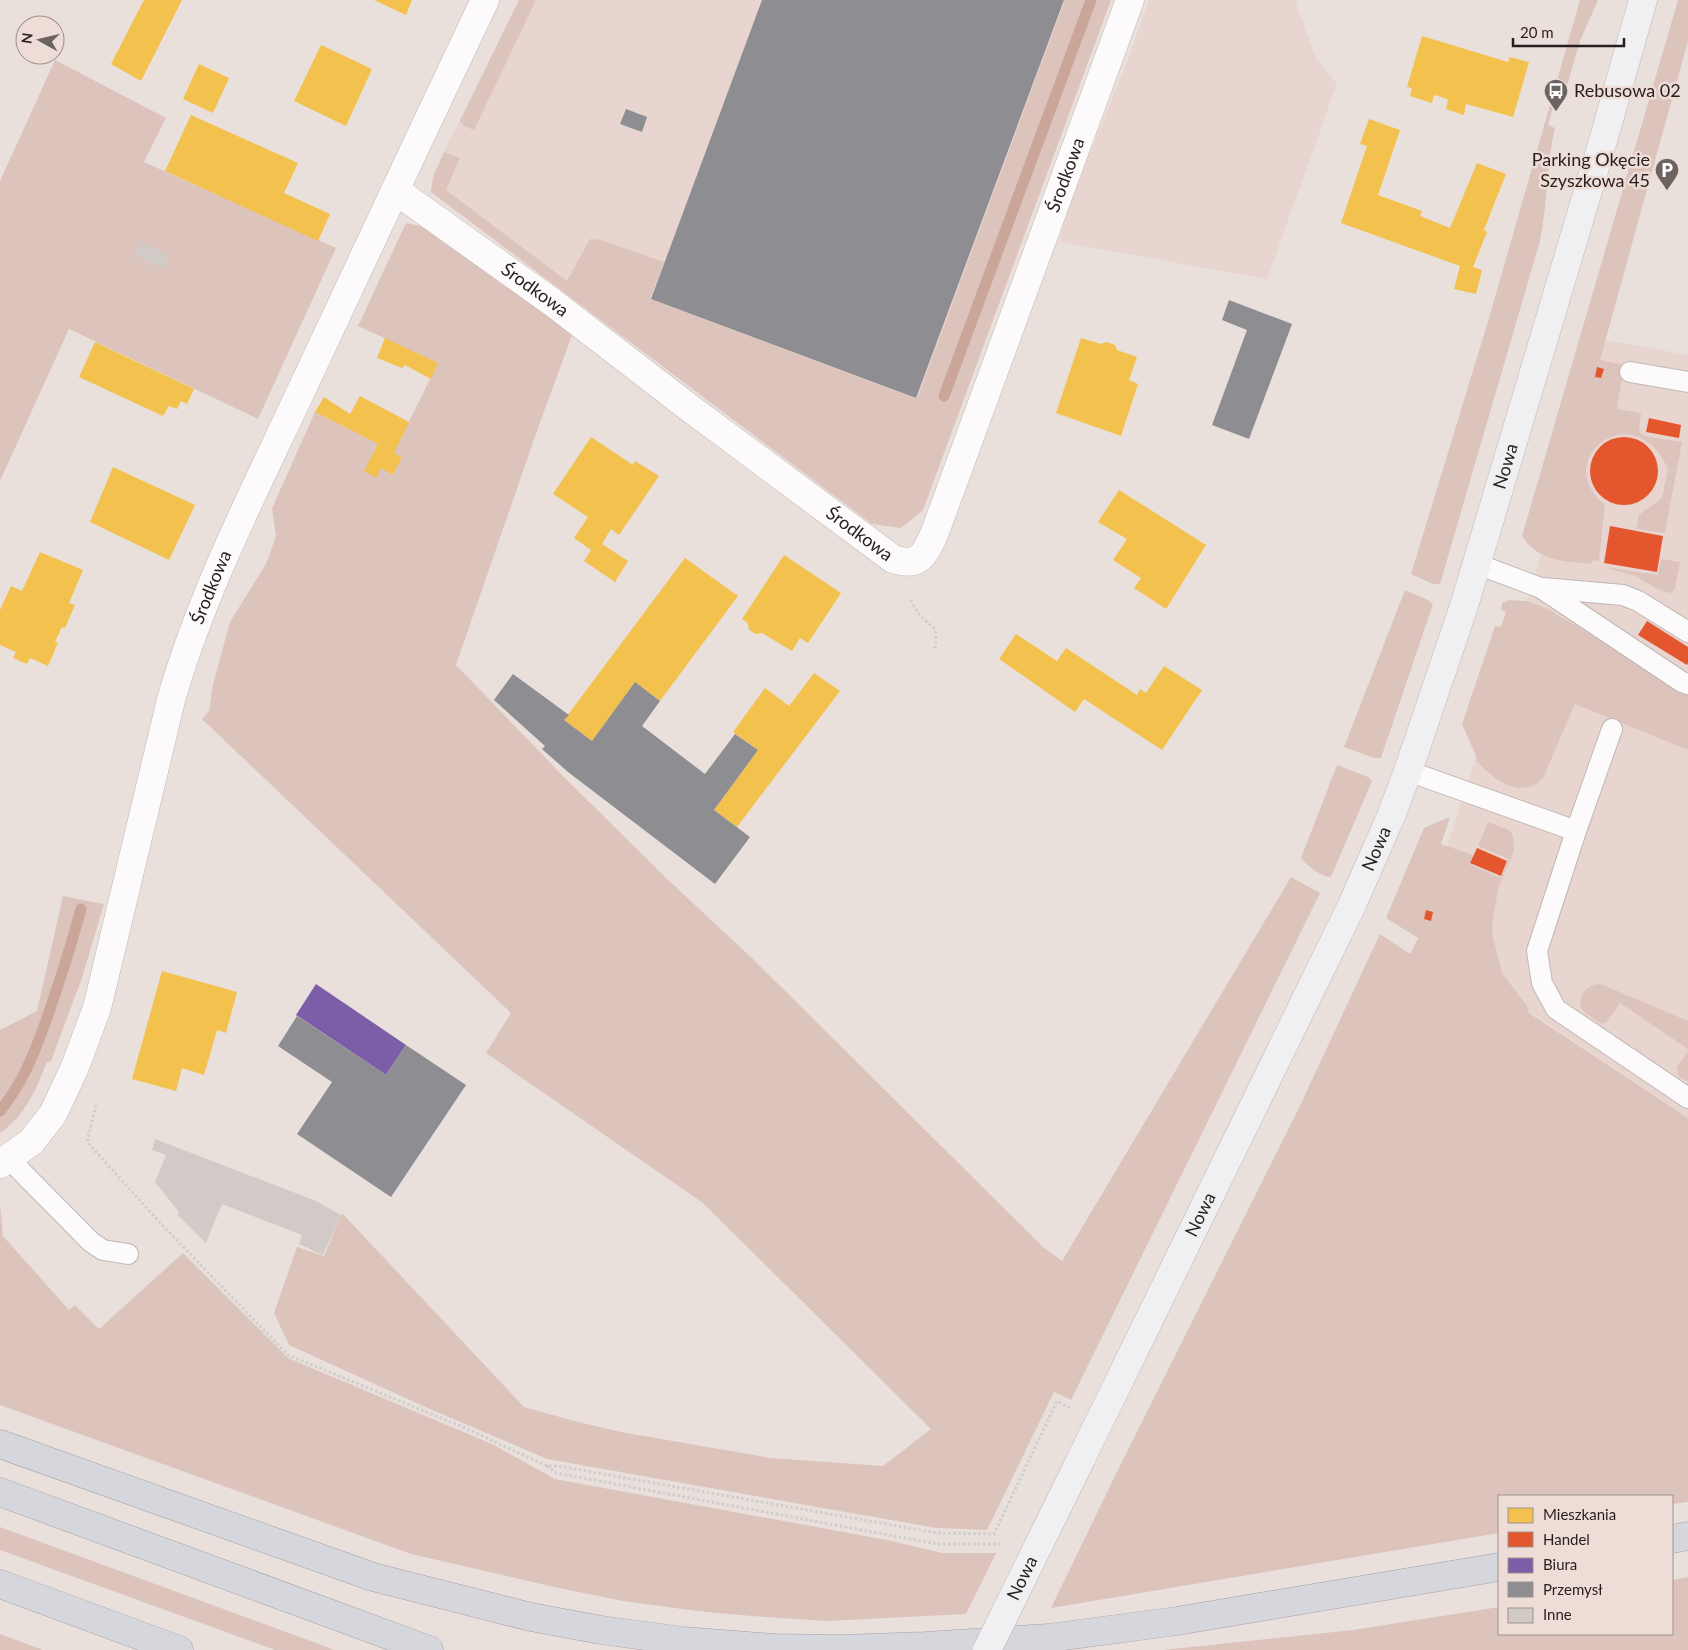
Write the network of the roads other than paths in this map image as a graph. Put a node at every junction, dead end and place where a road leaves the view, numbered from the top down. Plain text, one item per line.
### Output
1 (485, 0) edge
2 (1130, 0) edge
3 (1643, 0) edge
4 (395, 190) junction
5 (1630, 372) dead end
6 (1688, 382) edge
7 (1477, 564) junction
8 (1541, 588) junction
9 (1688, 631) edge
10 (1688, 684) edge
11 (1612, 729) dead end
12 (1408, 771) junction
13 (1576, 831) junction
14 (1688, 1098) edge
15 (4, 1162) edge
16 (128, 1254) dead end
17 (0, 1444) edge
18 (0, 1492) edge
19 (1688, 1536) edge
20 (1673, 1539) edge
21 (1498, 1567) edge
22 (0, 1584) edge
23 (179, 1650) edge
24 (428, 1650) edge
25 (986, 1650) edge

1 - 4 street, Środkowa
2 - 4 street, Środkowa
3 - 7 street, Nowa
4 - 15 street, Środkowa
5 - 6 lane
7 - 8 lane
7 - 12 street, Nowa
8 - 9 lane
8 - 10 lane
11 - 13 lane
12 - 13 lane
12 - 25 street, Nowa, bridge
13 - 14 lane
15 - 16 lane
17 - 21 highway
18 - 24 highway
19 - 20 highway
22 - 23 highway

